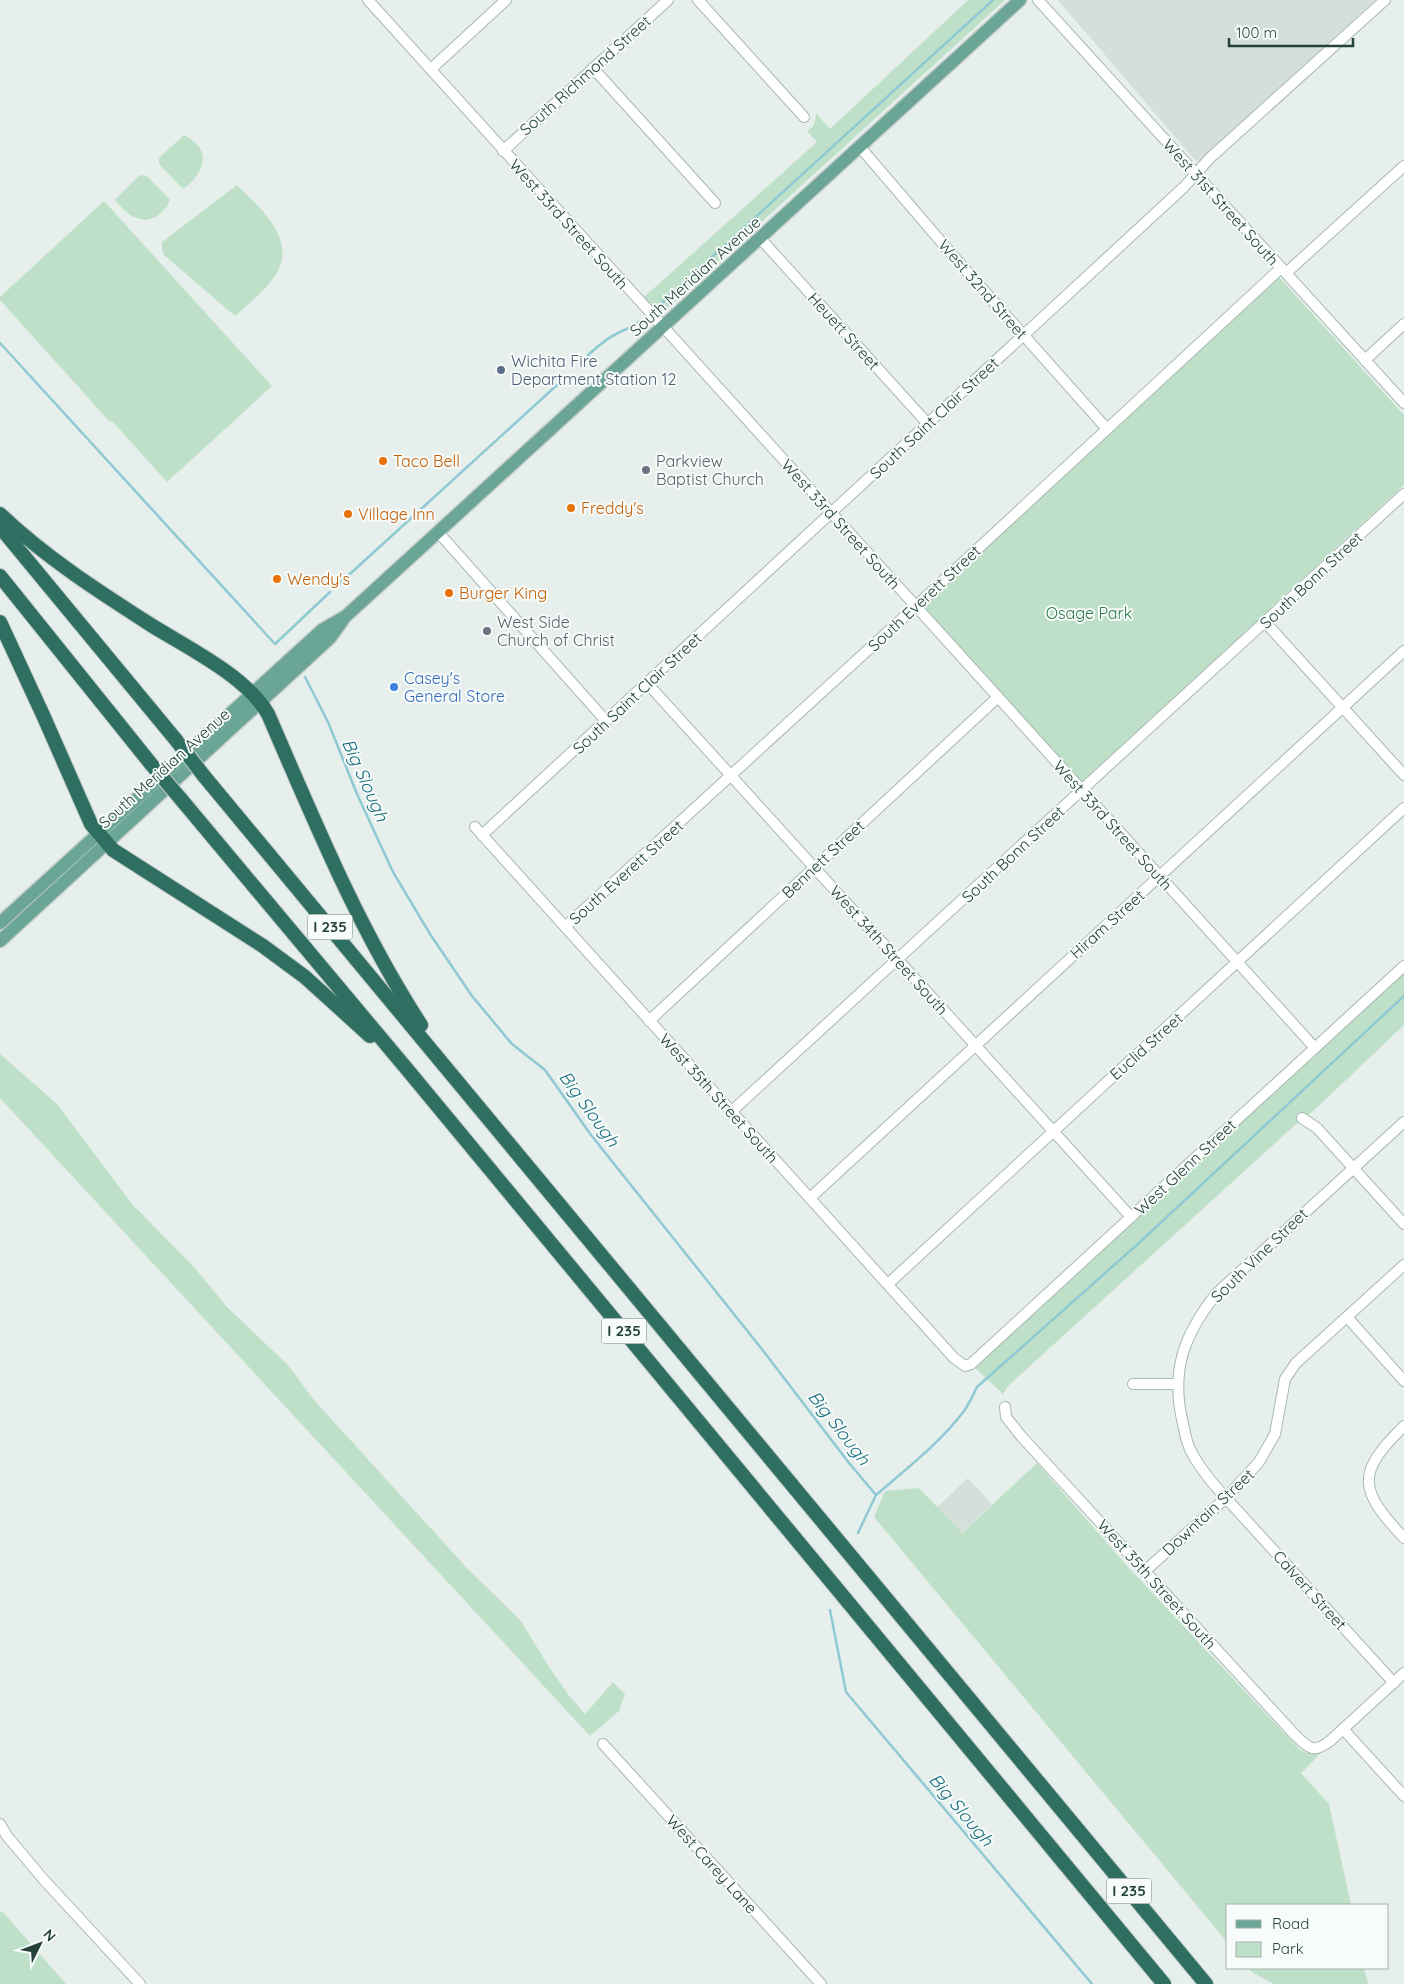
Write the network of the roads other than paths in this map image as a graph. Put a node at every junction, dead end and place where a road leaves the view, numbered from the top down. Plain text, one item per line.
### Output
1 (368, 0) edge
2 (506, 0) edge
3 (668, 0) edge
4 (698, 0) edge
5 (1020, 0) edge
6 (1038, 0) edge
7 (1385, 0) edge
8 (593, 68) junction
9 (431, 69) junction
10 (804, 117) dead end
11 (860, 147) junction
12 (503, 151) junction
13 (1404, 166) edge
14 (1196, 174) junction
15 (715, 203) dead end
16 (760, 238) junction
17 (1284, 270) junction
18 (1404, 324) edge
19 (662, 328) junction
20 (1024, 336) junction
21 (1365, 360) junction
22 (1404, 403) edge
23 (928, 424) junction
24 (1107, 429) junction
25 (1404, 494) edge
26 (831, 513) junction
27 (0, 514) edge
28 (0, 527) edge
29 (438, 532) junction
30 (0, 576) edge
31 (916, 606) junction
32 (0, 622) edge
33 (1265, 622) junction
34 (1404, 651) edge
35 (647, 683) junction
36 (257, 697) junction
37 (998, 697) junction
38 (1342, 707) junction
39 (606, 721) junction
40 (1404, 775) edge
41 (731, 776) junction
42 (1082, 790) junction
43 (1404, 808) edge
44 (479, 831) joint
45 (103, 838) junction
46 (814, 867) junction
47 (1159, 876) junction
48 (0, 923) edge
49 (565, 927) junction
50 (0, 941) edge
51 (898, 959) junction
52 (1237, 962) junction
53 (1404, 966) edge
54 (650, 1021) junction
55 (975, 1045) junction
56 (1315, 1048) junction
57 (411, 1074) junction
58 (455, 1078) junction
59 (732, 1111) junction
60 (1302, 1118) dead end
61 (1404, 1122) edge
62 (1053, 1131) junction
63 (1353, 1168) junction
64 (810, 1198) junction
65 (1131, 1218) junction
66 (1404, 1224) edge
67 (1404, 1265) edge
68 (888, 1284) junction
69 (1347, 1317) junction
70 (965, 1366) joint
71 (1404, 1381) edge
72 (1133, 1384) dead end
73 (1177, 1384) junction
74 (1005, 1407) dead end
75 (1404, 1426) edge
76 (1226, 1498) junction
77 (1404, 1538) edge
78 (1145, 1571) junction
79 (1404, 1673) edge
80 (1394, 1682) junction
81 (1343, 1729) junction
82 (603, 1744) dead end
83 (1404, 1796) edge
84 (0, 1824) edge
85 (3, 1835) edge
86 (140, 1984) edge
87 (821, 1984) edge
88 (1164, 1984) edge
89 (1206, 1984) edge

1 - 9 street, West 33rd Street South
2 - 9 street
3 - 8 street, South Richmond Street
4 - 10 street
5 - 11 main road, South Meridian Avenue
6 - 14 street, West 31st Street South
7 - 14 street, South Saint Clair Street
8 - 12 street, South Richmond Street
8 - 15 street
9 - 12 street, West 33rd Street South
11 - 16 main road, South Meridian Avenue
11 - 20 street, West 32nd Street
12 - 19 street, West 33rd Street South
13 - 17 street, South Everett Street
14 - 17 street, West 31st Street South
14 - 20 street, South Saint Clair Street
16 - 19 main road, South Meridian Avenue
16 - 23 street, Heuett Street
17 - 21 street, West 31st Street South
17 - 24 street, South Everett Street
18 - 21 street
19 - 26 street, West 33rd Street South
19 - 29 main road, South Meridian Avenue
20 - 23 street, South Saint Clair Street
20 - 24 street, West 32nd Street
21 - 22 street, West 31st Street South
23 - 26 street, South Saint Clair Street
24 - 31 street, South Everett Street
25 - 33 street, South Bonn Street
26 - 31 street, West 33rd Street South
26 - 35 street, South Saint Clair Street
27 - 36 highway
28 - 58 highway, I 235, bridge
29 - 36 main road, South Meridian Avenue
29 - 39 street
30 - 57 highway, I 235, bridge
31 - 37 street, West 33rd Street South
31 - 41 street, South Everett Street
32 - 45 highway
33 - 38 street
33 - 42 street, South Bonn Street
34 - 38 street, Hiram Street
35 - 39 street, South Saint Clair Street
35 - 41 street, West 34th Street South
36 - 45 main road, South Meridian Avenue
36 - 58 highway
37 - 42 street, West 33rd Street South
37 - 46 street, Bennett Street
38 - 40 street
38 - 47 street, Hiram Street
39 - 44 street, South Saint Clair Street
41 - 46 street, West 34th Street South
41 - 49 street, South Everett Street
42 - 47 street, West 33rd Street South
42 - 51 street, South Bonn Street
43 - 52 street, Euclid Street
44 - 49 street, West 35th Street South
45 - 48 main road, South Meridian Avenue
45 - 50 main road, South Meridian Avenue
45 - 57 highway
46 - 51 street, West 34th Street South
46 - 54 street, Bennett Street
47 - 52 street, West 33rd Street South
47 - 55 street, Hiram Street
49 - 54 street, West 35th Street South
51 - 55 street, West 34th Street South
51 - 59 street, South Bonn Street
52 - 56 street, West 33rd Street South
52 - 62 street, Euclid Street
53 - 56 street, West Glenn Street
54 - 59 street, West 35th Street South
55 - 62 street, West 34th Street South
55 - 64 street, Hiram Street
56 - 65 street, West Glenn Street
57 - 88 highway, I 235
58 - 89 highway, I 235
59 - 64 street, West 35th Street South
60 - 63 street
61 - 63 street, South Vine Street
62 - 65 street, West 34th Street South
62 - 68 street, Euclid Street
63 - 66 street
63 - 73 street, South Vine Street
64 - 68 street, West 35th Street South
65 - 70 street, West Glenn Street
67 - 69 street, Downtain Street
68 - 70 street, West 35th Street South
69 - 71 street
69 - 76 street, Downtain Street
72 - 73 street
73 - 76 street, South Vine Street
74 - 78 street, West 35th Street South
75 - 77 street
76 - 78 street, Downtain Street
76 - 80 street, Calvert Street
78 - 81 street, West 35th Street South
79 - 80 street
80 - 81 street
81 - 83 street
82 - 87 street, West Carey Lane
84 - 85 street
85 - 86 street

